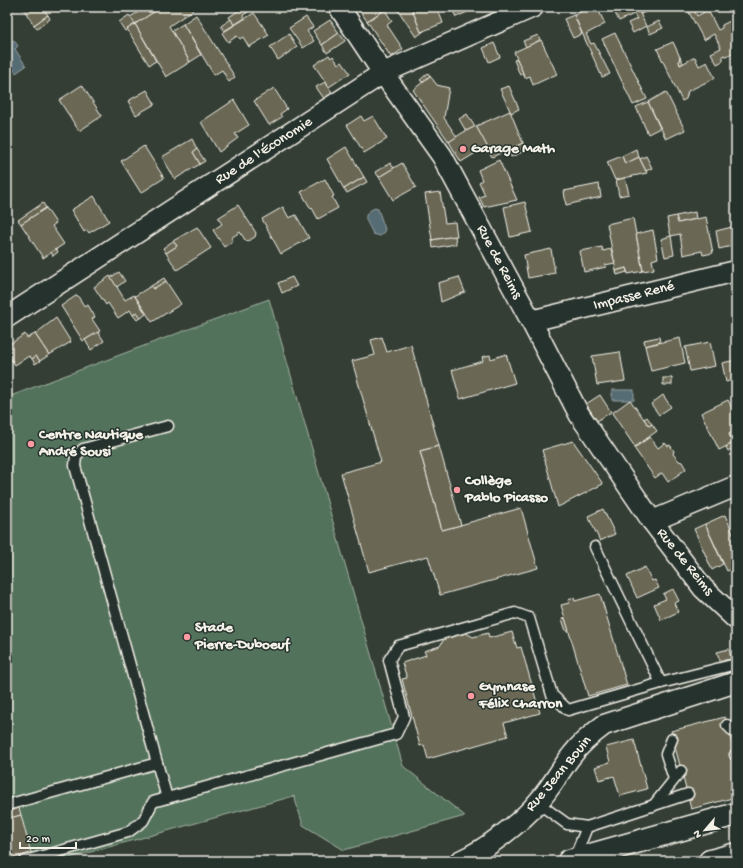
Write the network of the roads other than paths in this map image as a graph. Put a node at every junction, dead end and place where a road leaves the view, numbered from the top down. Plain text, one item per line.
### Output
1 (339, 7) edge
2 (533, 7) edge
3 (383, 73) junction
4 (736, 271) edge
5 (7, 317) edge
6 (531, 321) junction
7 (168, 426) dead end
8 (736, 486) edge
9 (652, 521) junction
10 (594, 547) dead end
11 (736, 619) edge
12 (736, 664) edge
13 (736, 682) edge
14 (661, 683) junction
15 (727, 725) dead end
16 (736, 734) edge
17 (672, 739) dead end
18 (157, 763) junction
19 (681, 770) dead end
20 (674, 779) junction
21 (688, 794) dead end
22 (167, 798) junction
23 (538, 802) junction
24 (7, 805) edge
25 (653, 806) junction
26 (736, 814) edge
27 (588, 828) junction
28 (736, 854) edge
29 (571, 860) edge
30 (25, 861) edge
31 (460, 861) edge
32 (710, 861) edge

1 - 3 street, Rue de Reims
2 - 3 street, Rue de l'Économie
3 - 5 street, Rue de l'Économie
3 - 6 street, Rue de Reims
4 - 6 street, Impasse René
6 - 9 street, Rue de Reims
7 - 18 lane
8 - 9 street, Rue de Reims
9 - 11 street, Rue de Reims
10 - 14 lane
12 - 14 lane
13 - 23 street, Rue Jean Bouin
14 - 22 lane
15 - 16 lane
17 - 20 lane
18 - 22 lane
18 - 24 lane
19 - 20 lane
20 - 25 lane
21 - 25 lane
22 - 30 lane
23 - 27 lane
23 - 31 street, Rue Jean Bouin
25 - 27 lane
26 - 29 highway
27 - 29 lane
28 - 32 highway

